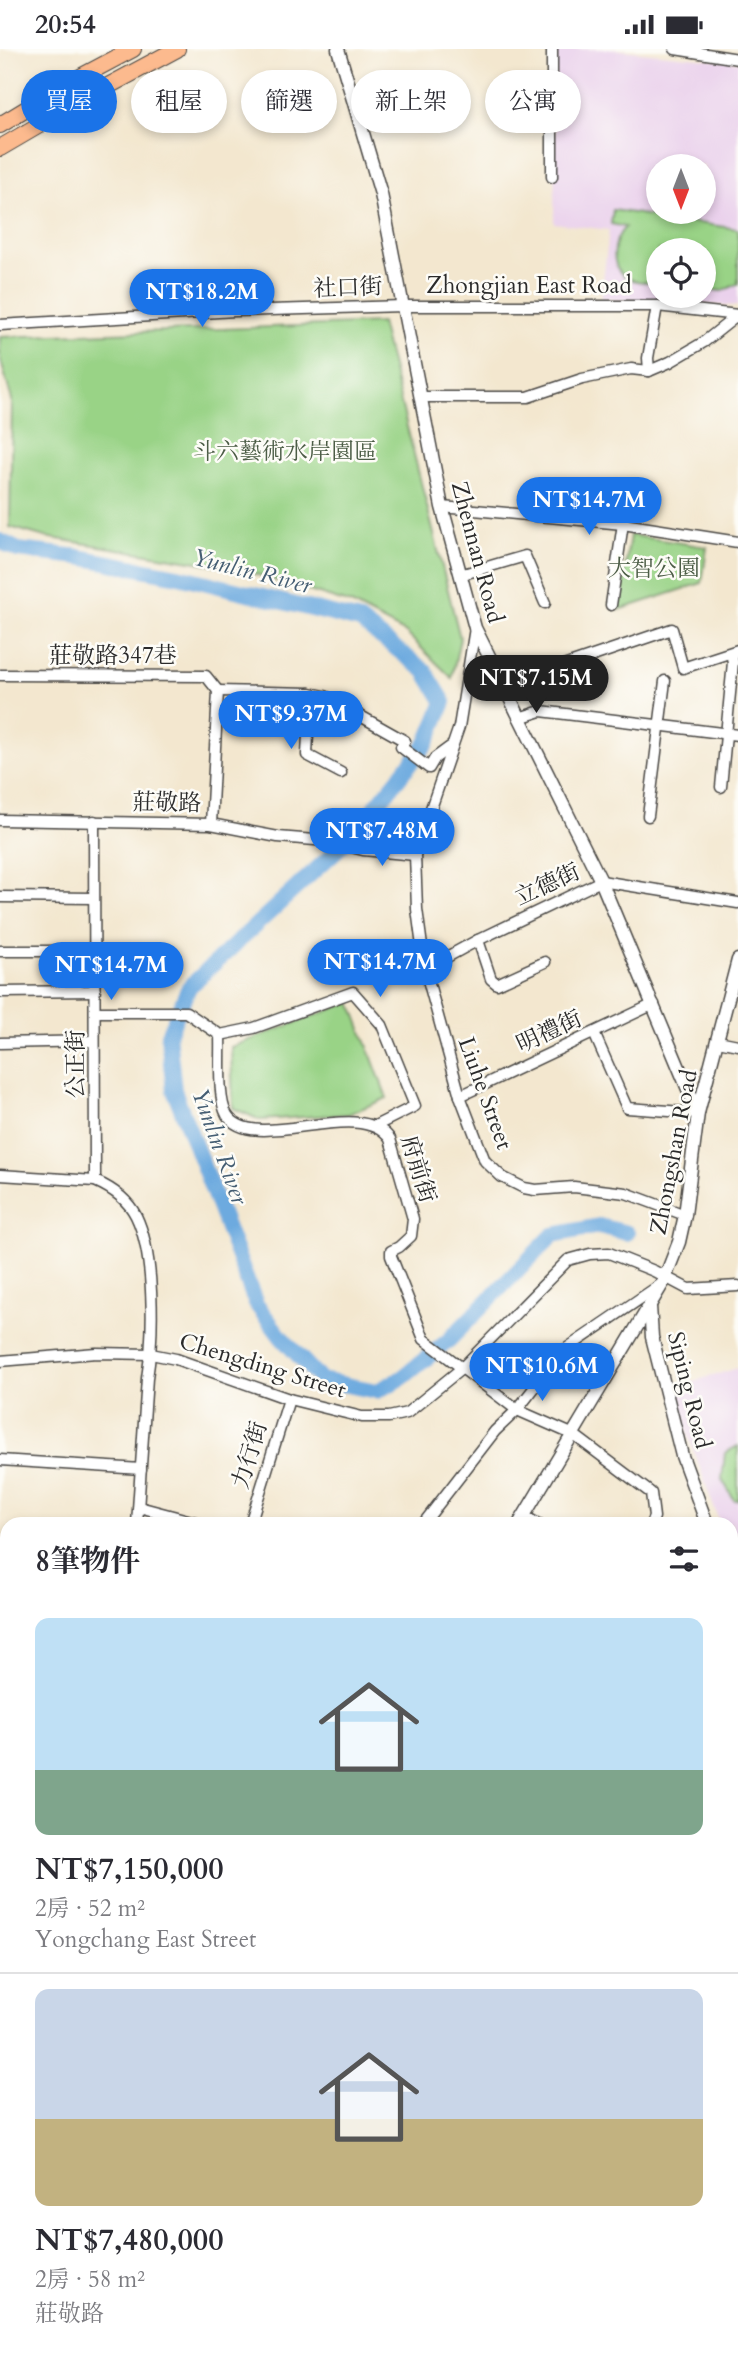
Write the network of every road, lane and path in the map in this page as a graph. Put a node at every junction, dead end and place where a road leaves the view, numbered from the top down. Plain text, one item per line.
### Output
1 (133, 49) edge
2 (338, 49) edge
3 (552, 49) edge
4 (675, 49) edge
5 (172, 50) edge
6 (738, 59) edge
7 (0, 125) edge
8 (0, 149) edge
9 (552, 177) dead end
10 (403, 306) junction
11 (646, 306) edge
12 (657, 308) edge
13 (675, 308) edge
14 (738, 315) edge
15 (0, 325) edge
16 (649, 371) junction
17 (421, 397) junction
18 (627, 496) dead end
19 (442, 507) junction
20 (623, 524) junction
21 (738, 543) edge
22 (460, 575) junction
23 (545, 603) dead end
24 (611, 605) dead end
25 (475, 628) junction
26 (735, 652) edge
27 (0, 675) edge
28 (665, 681) dead end
29 (502, 687) junction
30 (218, 691) junction
31 (310, 693) junction
32 (519, 718) junction
33 (660, 725) junction
34 (732, 734) edge
35 (451, 747) junction
36 (341, 773) dead end
37 (721, 787) dead end
38 (648, 816) dead end
39 (0, 820) edge
40 (94, 821) junction
41 (211, 824) junction
42 (415, 855) junction
43 (601, 881) junction
44 (0, 897) edge
45 (93, 898) junction
46 (738, 903) edge
47 (478, 940) junction
48 (0, 951) edge
49 (94, 951) junction
50 (738, 960) edge
51 (545, 962) dead end
52 (425, 969) junction
53 (95, 991) junction
54 (0, 992) edge
55 (654, 1005) junction
56 (96, 1012) junction
57 (594, 1033) junction
58 (220, 1034) junction
59 (94, 1041) junction
60 (718, 1041) junction
61 (0, 1043) edge
62 (738, 1045) edge
63 (460, 1095) junction
64 (698, 1113) junction
65 (377, 1125) junction
66 (0, 1175) edge
67 (95, 1181) junction
68 (685, 1215) junction
69 (664, 1280) junction
70 (738, 1286) edge
71 (650, 1306) junction
72 (151, 1354) junction
73 (0, 1361) edge
74 (461, 1368) junction
75 (289, 1399) junction
76 (517, 1410) junction
77 (574, 1435) junction
78 (0, 1460) edge
79 (141, 1469) junction
80 (139, 1507) junction
81 (138, 1517) edge
82 (177, 1517) edge
83 (252, 1517) edge
84 (428, 1517) edge
85 (524, 1517) edge
86 (654, 1517) edge
87 (704, 1517) edge

1 - 7 main road
2 - 10 street, Zhennan Road
3 - 9 street
4 - 6 street
5 - 8 main road
10 - 11 street, Zhongjian East Road
10 - 15 street, 社口街
10 - 17 street, Zhennan Road
12 - 16 street
13 - 14 street, Zhongjian East Road
14 - 16 street
16 - 17 street
17 - 19 street, Zhennan Road
18 - 20 street
19 - 20 street
19 - 22 street, Zhennan Road
20 - 21 street
20 - 24 street
22 - 23 street
22 - 25 street, Zhennan Road
25 - 29 street, Zhennan Road
25 - 35 street, Liuhe Street
26 - 29 street
26 - 34 street
27 - 30 street, 莊敬路347巷
28 - 33 street
29 - 32 street, Zhennan Road
30 - 31 street
30 - 41 street
31 - 35 street
31 - 36 street
32 - 33 street
32 - 43 street, Zhennan Road
33 - 34 street
33 - 38 street
34 - 37 street
35 - 42 street, Liuhe Street
39 - 40 street, 莊敬路
40 - 41 street, 莊敬路
40 - 45 street, 公正街
41 - 42 street, 莊敬路
42 - 52 street, Liuhe Street
43 - 46 street, 立德街
43 - 47 street, 立德街
43 - 55 street, Zhennan Road
44 - 45 street
45 - 49 street, 公正街
47 - 51 street
47 - 52 street, 立德街
48 - 49 street
49 - 53 street, 公正街
50 - 60 street, Zhongshan Road
52 - 63 street, Liuhe Street
53 - 54 street
53 - 56 street, 公正街
55 - 57 street, 明禮街
55 - 64 street, Zhennan Road
56 - 58 street
56 - 59 street, 公正街
57 - 63 street, 明禮街
57 - 64 street
58 - 65 street, 府前街
58 - 65 street, 府前街
59 - 61 street
59 - 67 street, 公正街
60 - 62 street
60 - 64 street, Zhongshan Road
63 - 68 street, Liuhe Street
64 - 68 street, Zhongshan Road
65 - 74 street, 府前街
66 - 67 street
67 - 72 street
68 - 69 street, Zhongshan Road
69 - 70 street, Chengding Street
69 - 71 street, Zhongshan Road
69 - 74 street, Chengding Street
69 - 76 street
71 - 77 street, Zhongshan Road
71 - 87 street, Siping Road
72 - 73 street, Chengding Street
72 - 75 street, Chengding Street
72 - 79 street
74 - 75 street, Chengding Street
74 - 76 street
75 - 83 street, 力行街
76 - 77 street
76 - 84 street
77 - 85 street, Zhongshan Road
77 - 86 street
78 - 79 street
79 - 80 street
80 - 81 street
80 - 82 street

